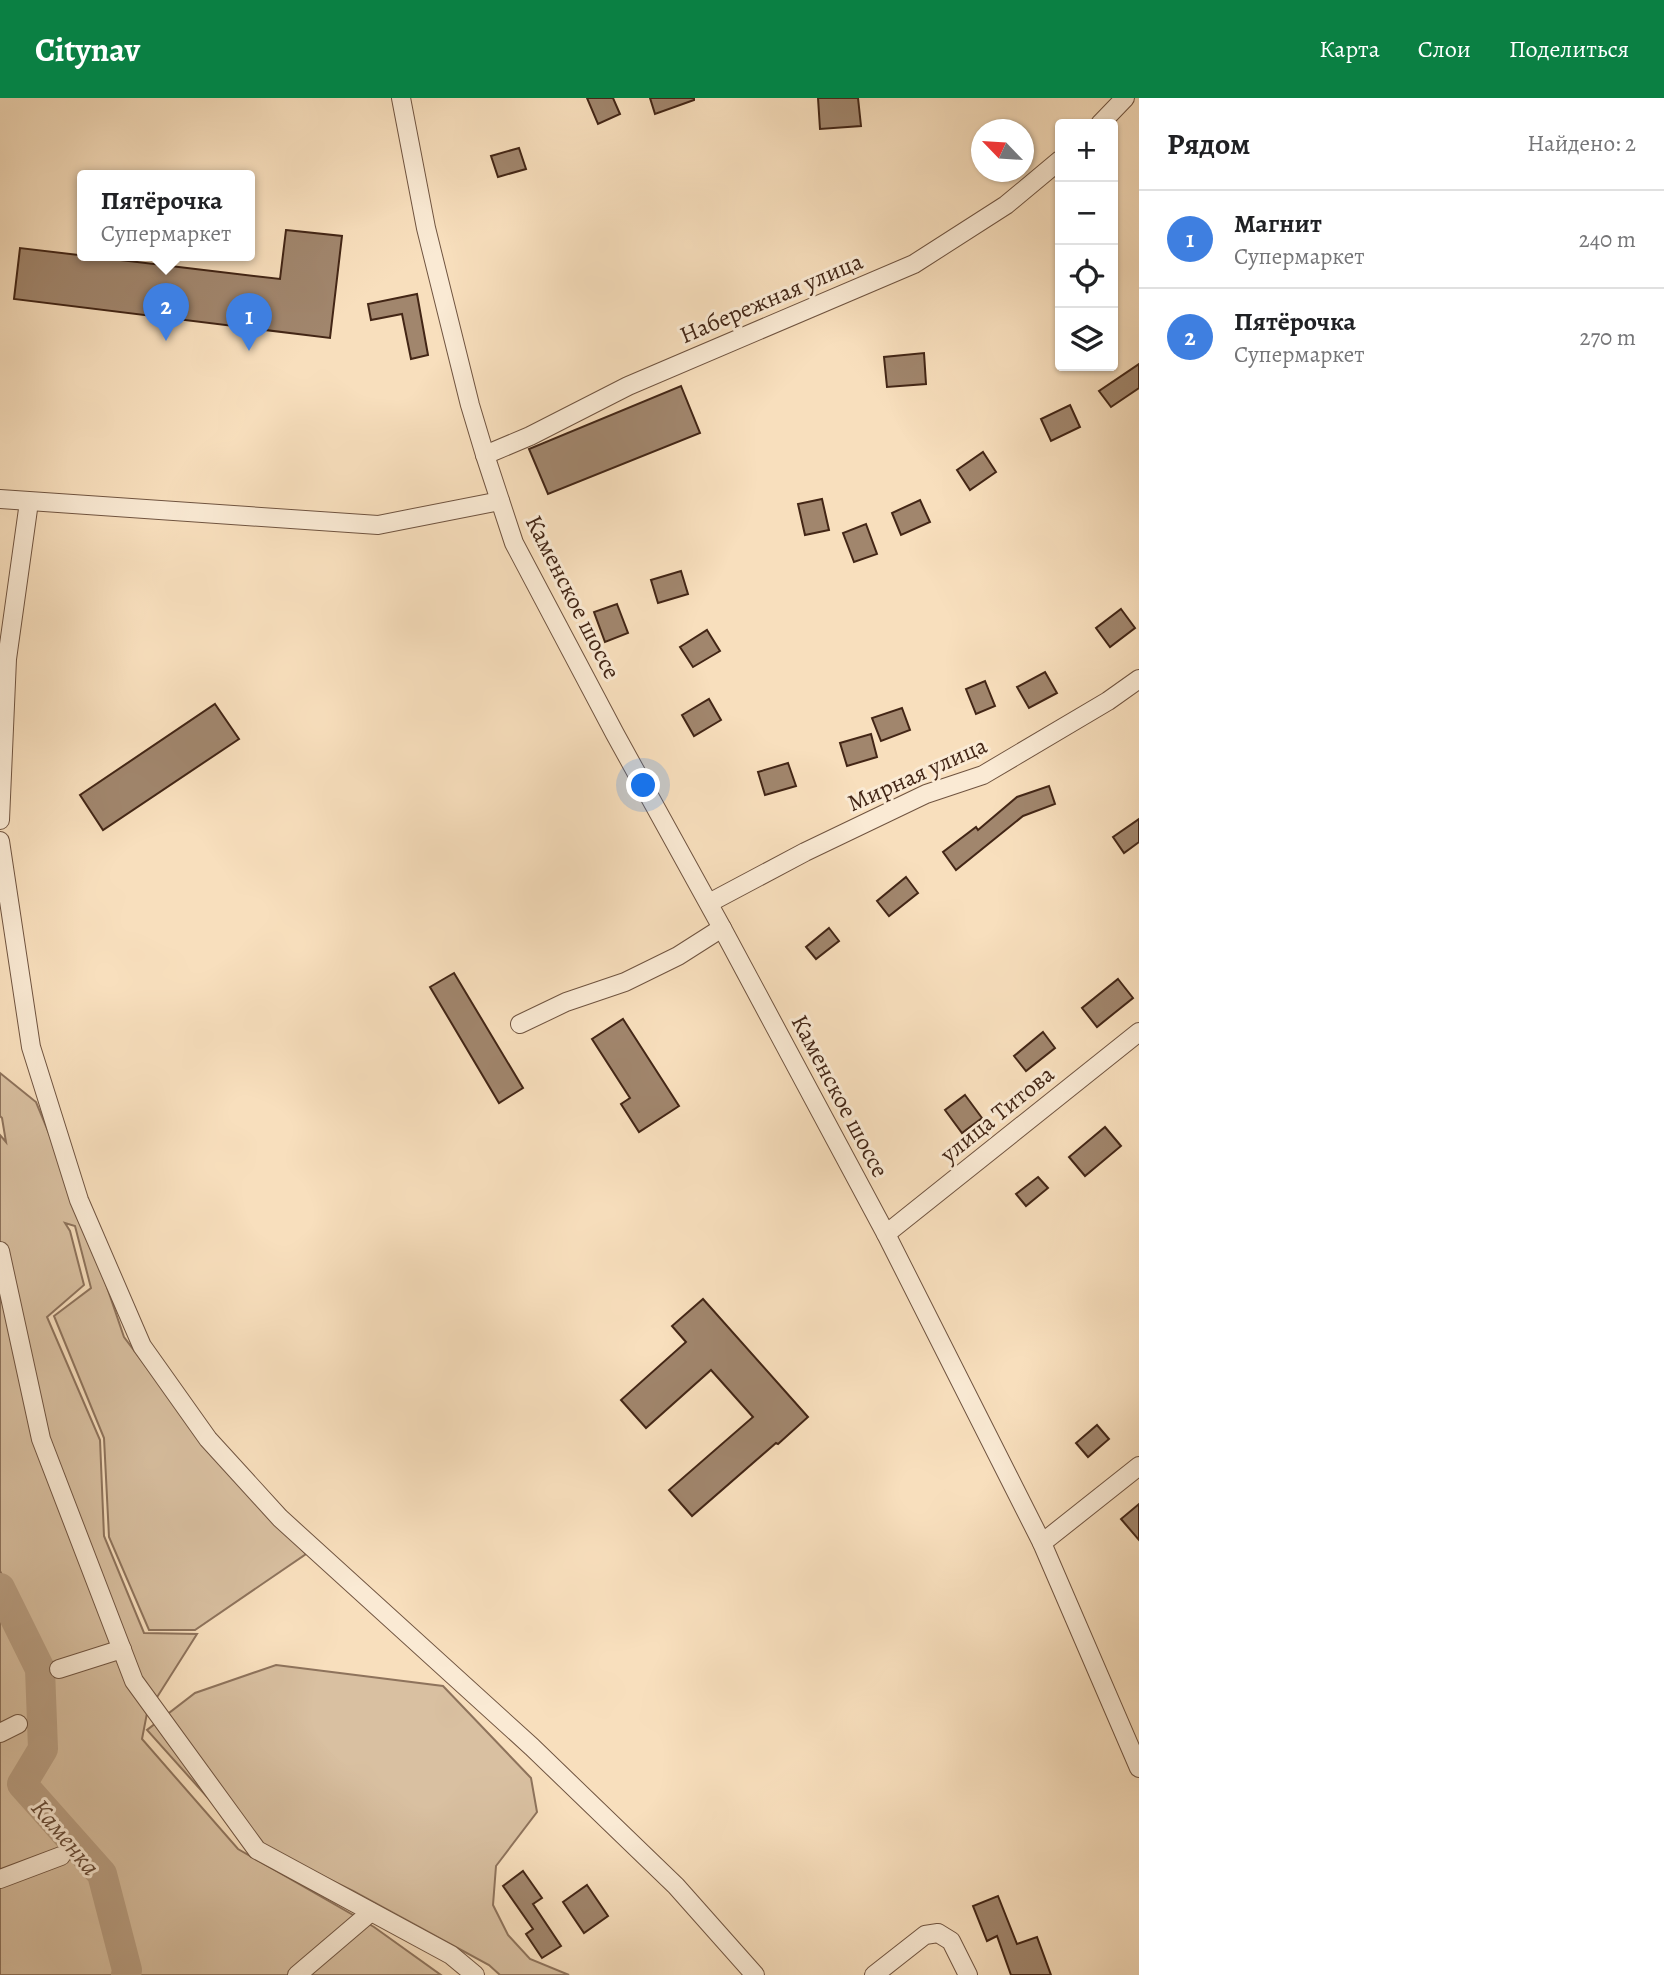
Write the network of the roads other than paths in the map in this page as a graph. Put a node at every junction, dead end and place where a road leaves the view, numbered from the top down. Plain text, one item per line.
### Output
1 (401, 98) edge
2 (1125, 98) edge
3 (1105, 119) edge
4 (1055, 164) edge
5 (485, 455) junction
6 (0, 499) edge
7 (500, 501) junction
8 (29, 502) junction
9 (1139, 679) edge
10 (0, 820) edge
11 (0, 841) edge
12 (709, 903) junction
13 (722, 928) junction
14 (520, 1024) dead end
15 (1139, 1032) edge
16 (886, 1234) junction
17 (0, 1251) edge
18 (6, 1313) edge
19 (1139, 1466) edge
20 (1042, 1544) junction
21 (122, 1649) junction
22 (60, 1669) dead end
23 (18, 1724) dead end
24 (0, 1733) edge
25 (1139, 1768) edge
26 (61, 1856) dead end
27 (0, 1879) edge
28 (372, 1912) junction
29 (465, 1972) edge
30 (297, 1975) edge
31 (755, 1975) edge
32 (874, 1975) edge
33 (968, 1975) edge

1 - 5 street, Каменское шоссе
2 - 3 street
4 - 5 street, Набережная улица
5 - 7 street, Каменское шоссе
6 - 8 street
7 - 8 street
7 - 12 street, Каменское шоссе
8 - 10 street
9 - 12 street, Мирная улица
11 - 31 street
12 - 13 street, Каменское шоссе
13 - 14 street
13 - 16 street, Каменское шоссе
15 - 16 street, улица Титова
16 - 20 street, Каменское шоссе
17 - 18 street
18 - 21 street
19 - 20 street
20 - 25 street, Каменское шоссе
21 - 22 street
21 - 28 street
23 - 24 street
26 - 27 street
28 - 29 street
28 - 30 street
32 - 33 street

